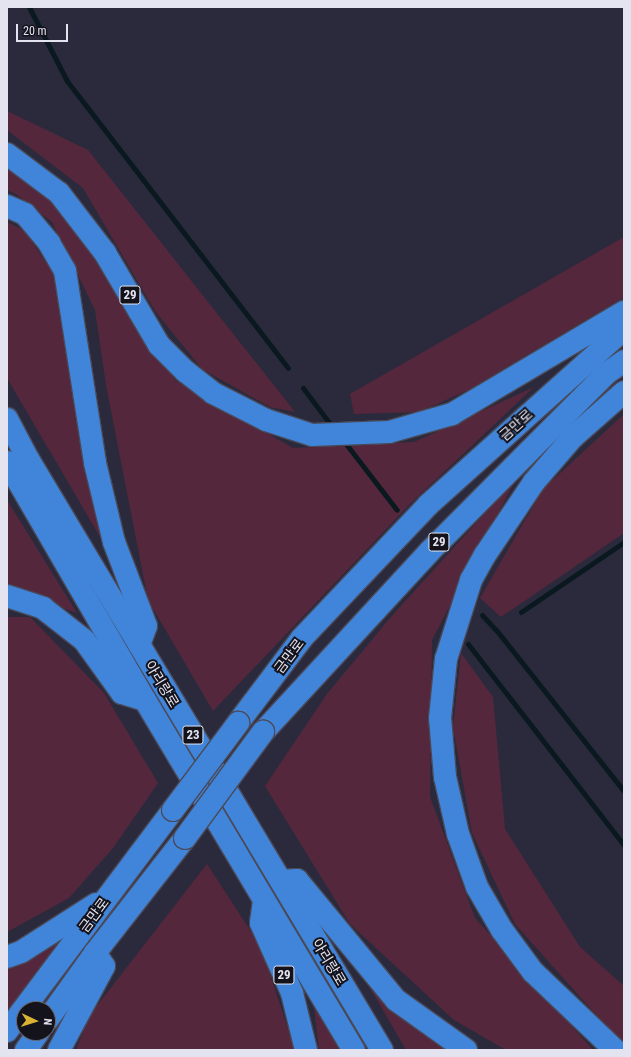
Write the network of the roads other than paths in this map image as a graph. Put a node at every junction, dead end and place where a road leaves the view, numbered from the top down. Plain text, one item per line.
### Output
1 (7, 154) edge
2 (7, 206) edge
3 (624, 312) edge
4 (624, 328) edge
5 (624, 361) edge
6 (624, 392) edge
7 (7, 419) edge
8 (7, 462) edge
9 (7, 596) edge
10 (139, 645) junction
11 (145, 700) junction
12 (281, 881) junction
13 (108, 896) junction
14 (264, 901) junction
15 (95, 953) junction
16 (7, 957) edge
17 (56, 1008) edge
18 (7, 1031) edge
19 (32, 1041) edge
20 (26, 1050) edge
21 (59, 1050) edge
22 (306, 1050) edge
23 (354, 1050) edge
24 (382, 1050) edge
25 (466, 1050) edge
26 (615, 1050) edge

1 - 3 highway, 29
2 - 10 highway
4 - 13 highway, 금만로, bridge
5 - 15 highway, 금만로 / 29, bridge
6 - 26 highway
7 - 10 highway, 아리랑로 / 23
8 - 11 highway, 아리랑로 / 23
9 - 11 highway
10 - 12 highway, 아리랑로 / 23
11 - 14 highway, 아리랑로 / 23
12 - 24 highway, 아리랑로 / 23
12 - 25 highway
13 - 16 highway
13 - 18 highway, 금만로
14 - 22 highway, 29
14 - 23 highway, 아리랑로 / 23
15 - 17 highway, 금만로
15 - 21 highway
19 - 20 highway

